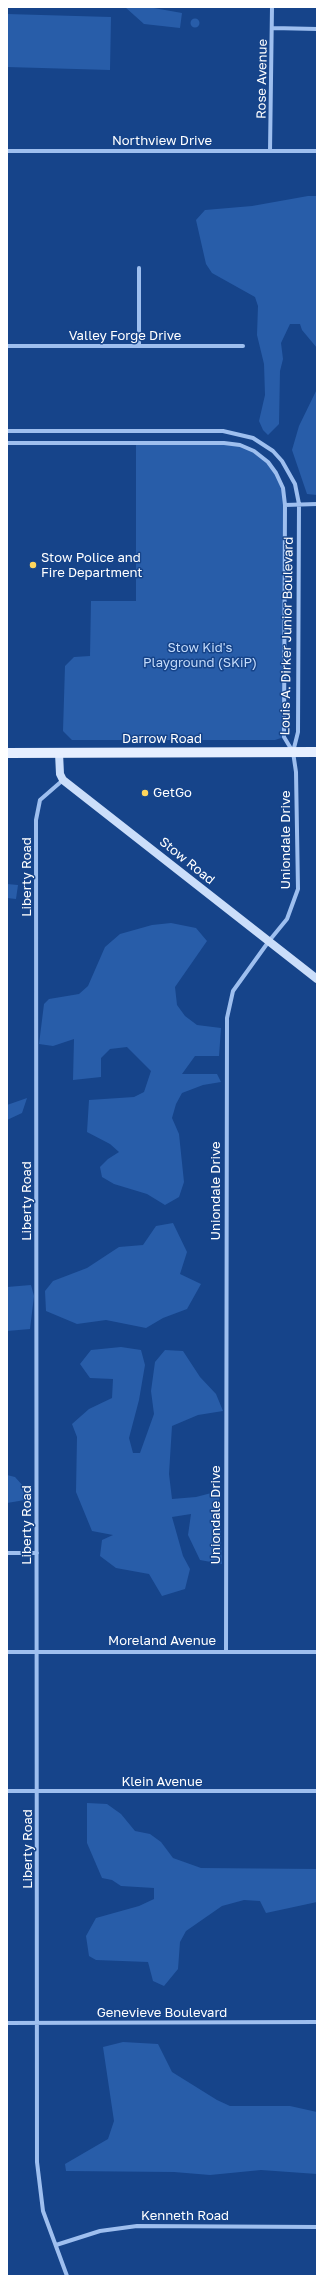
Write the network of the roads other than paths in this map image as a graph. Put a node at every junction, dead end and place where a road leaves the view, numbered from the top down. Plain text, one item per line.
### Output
1 (272, 7) edge
2 (273, 28) junction
3 (317, 29) edge
4 (7, 151) edge
5 (270, 151) junction
6 (317, 151) edge
7 (139, 268) dead end
8 (7, 346) edge
9 (139, 346) junction
10 (243, 346) dead end
11 (7, 431) edge
12 (7, 443) edge
13 (299, 504) junction
14 (317, 504) edge
15 (285, 505) junction
16 (293, 752) junction
17 (317, 752) edge
18 (7, 753) edge
19 (59, 753) junction
20 (63, 780) junction
21 (269, 941) junction
22 (317, 979) edge
23 (7, 1553) edge
24 (37, 1553) junction
25 (37, 1651) junction
26 (226, 1651) junction
27 (7, 1652) edge
28 (317, 1652) edge
29 (7, 1791) edge
30 (317, 1791) edge
31 (37, 1792) junction
32 (317, 2022) edge
33 (7, 2023) edge
34 (38, 2023) junction
35 (317, 2227) edge
36 (56, 2245) junction
37 (67, 2276) edge

1 - 2 street, Rose Avenue
2 - 3 street
2 - 5 street, Rose Avenue
4 - 5 street, Northview Drive
5 - 6 street, Northview Drive
7 - 9 street
8 - 9 street, Valley Forge Drive
9 - 10 street, Valley Forge Drive
11 - 13 street, Louis A. Dirker Junior Boulevard
12 - 15 street, Louis A. Dirker Junior Boulevard
13 - 14 street
13 - 15 street
13 - 16 street, Louis A. Dirker Junior Boulevard
15 - 16 street, Louis A. Dirker Junior Boulevard
16 - 17 main road, Darrow Road
16 - 19 main road, Darrow Road
16 - 21 street, Uniondale Drive
18 - 19 main road, Darrow Road
19 - 20 street
20 - 21 street, Stow Road
20 - 24 street, Liberty Road
21 - 22 street, Stow Road
21 - 26 street, Uniondale Drive
23 - 24 street
24 - 25 street, Liberty Road
25 - 26 street, Moreland Avenue
25 - 27 street, Moreland Avenue
25 - 31 street, Liberty Road
26 - 28 street, Moreland Avenue
29 - 31 street, Klein Avenue
30 - 31 street, Klein Avenue
31 - 34 street, Liberty Road
32 - 34 street, Genevieve Boulevard
33 - 34 street, Genevieve Boulevard
34 - 36 street, Liberty Road
35 - 36 street, Kenneth Road
36 - 37 street, Liberty Road

